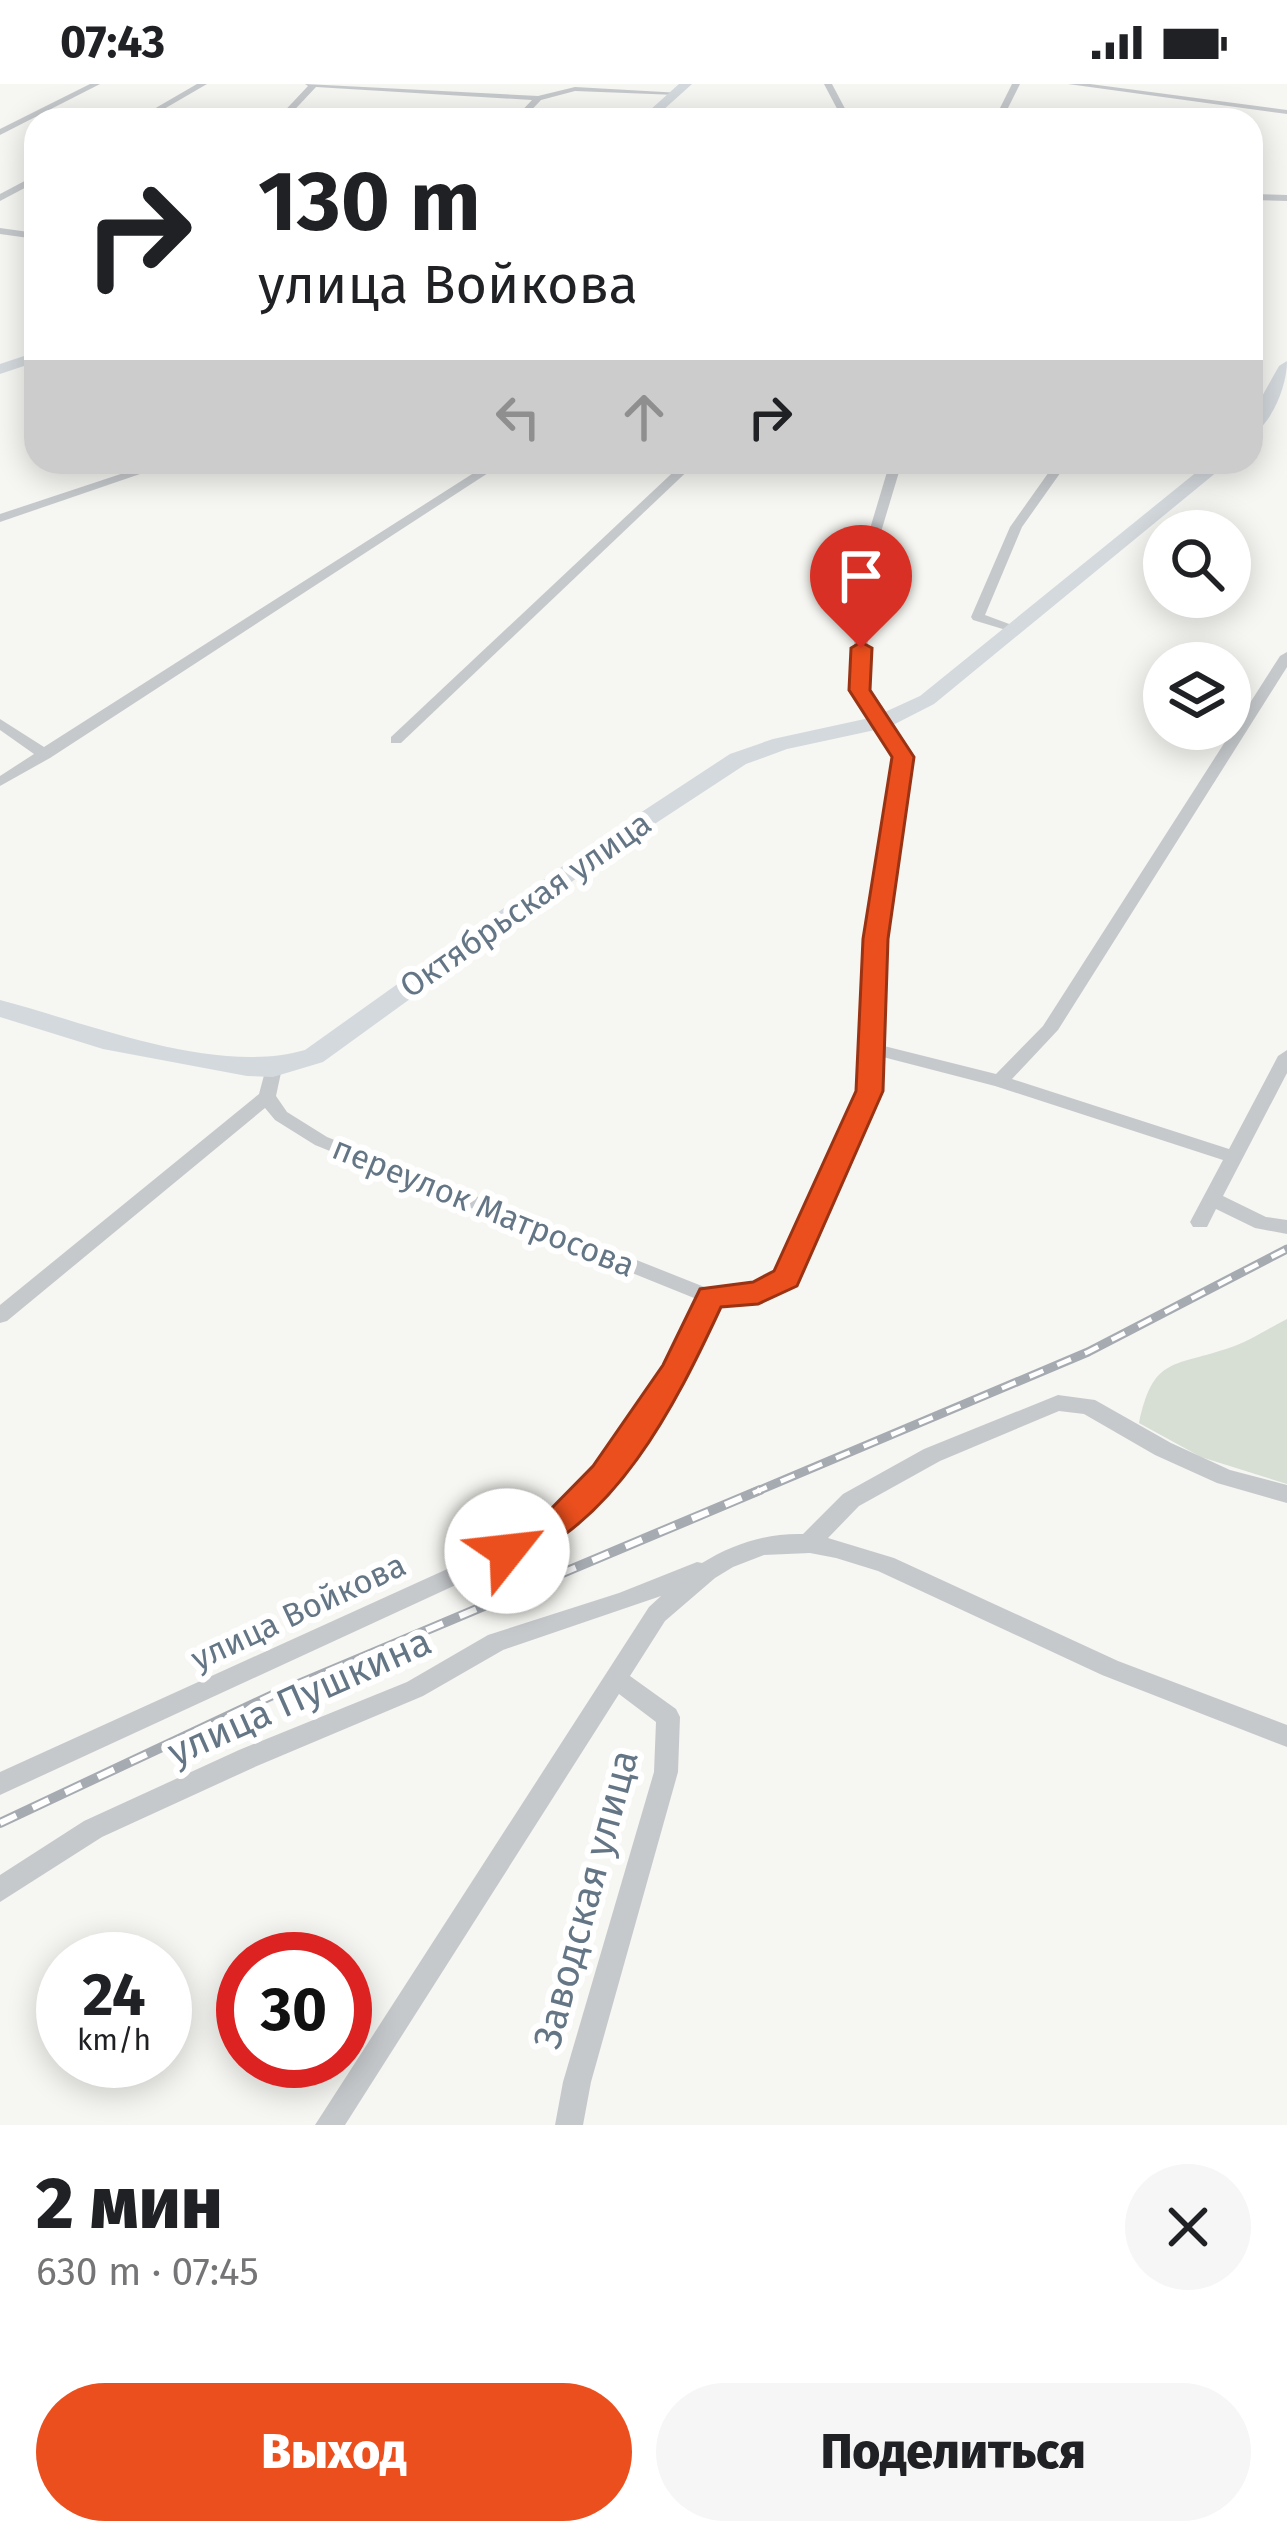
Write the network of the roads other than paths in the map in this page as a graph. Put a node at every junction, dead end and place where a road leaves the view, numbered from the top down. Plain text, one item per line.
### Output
1 (96, 84) edge
2 (202, 84) edge
3 (311, 84) edge
4 (507, 84) edge
5 (1072, 84) edge
6 (400, 86) edge
7 (574, 87) edge
8 (682, 88) edge
9 (502, 96) junction
10 (538, 98) junction
11 (49, 108) edge
12 (160, 108) edge
13 (290, 108) edge
14 (528, 108) edge
15 (659, 108) edge
16 (1256, 108) edge
17 (1287, 366) edge
18 (1263, 409) edge
19 (133, 474) edge
20 (480, 474) edge
21 (679, 474) edge
22 (892, 474) edge
23 (1053, 474) edge
24 (1205, 474) edge
25 (0, 518) edge
26 (1016, 629) junction
27 (1287, 656) edge
28 (881, 722) junction
29 (0, 723) edge
30 (395, 740) dead end
31 (45, 754) junction
32 (0, 782) edge
33 (0, 1008) edge
34 (870, 1048) junction
35 (1287, 1057) edge
36 (273, 1068) junction
37 (1000, 1082) junction
38 (267, 1097) junction
39 (1235, 1157) junction
40 (1212, 1199) junction
41 (1200, 1222) dead end
42 (1287, 1227) edge
43 (711, 1297) junction
44 (0, 1316) edge
45 (1287, 1494) edge
46 (809, 1544) junction
47 (706, 1568) junction
48 (618, 1680) junction
49 (1287, 1736) edge
50 (0, 1784) edge
51 (0, 1890) edge
52 (329, 2125) edge
53 (569, 2125) edge

1 - 11 street
2 - 12 street
3 - 6 street
3 - 13 street
4 - 9 street
5 - 16 street
6 - 9 street
7 - 8 street
7 - 10 street
8 - 15 main road
9 - 10 street
10 - 14 street
17 - 18 main road
19 - 25 street
20 - 31 street
21 - 30 street
22 - 28 street
23 - 26 street
24 - 26 main road
26 - 28 main road
27 - 37 street
28 - 34 street
28 - 36 main road, Октябрьская улица
29 - 31 street
31 - 32 street
33 - 36 main road
34 - 37 street
34 - 43 street
35 - 39 street
36 - 38 street
37 - 39 street
38 - 43 street, переулок Матросова
38 - 44 street
39 - 40 street
40 - 41 street
40 - 42 street
43 - 50 street, улица Войкова
45 - 46 street
46 - 47 street
46 - 49 street
47 - 48 street
47 - 51 street, улица Пушкина
48 - 52 street
48 - 53 street, Заводская улица

